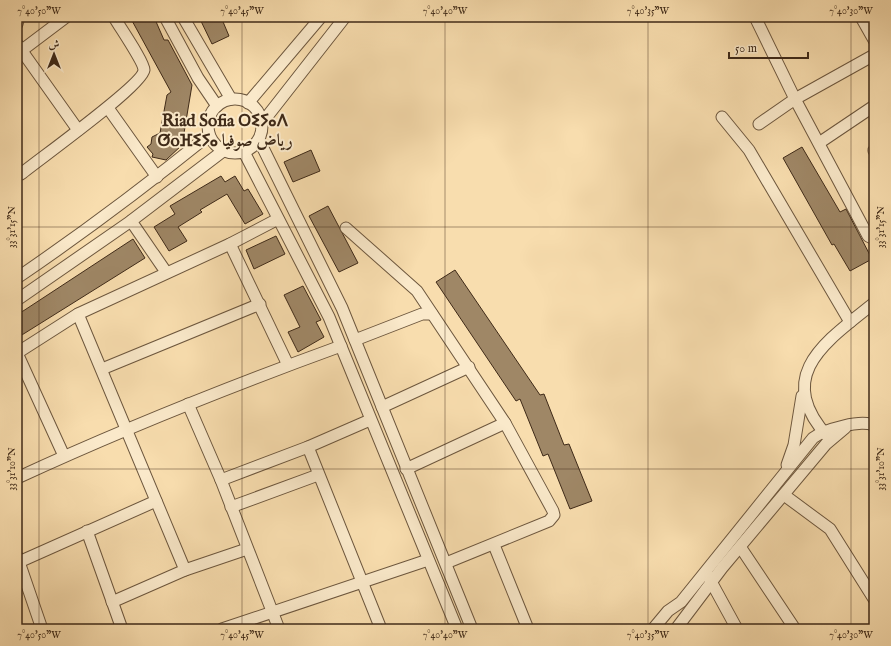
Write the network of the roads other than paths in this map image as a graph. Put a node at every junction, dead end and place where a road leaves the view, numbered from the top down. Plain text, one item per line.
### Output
1 (19, 17) edge
2 (66, 17) edge
3 (114, 17) edge
4 (164, 17) edge
5 (183, 17) edge
6 (321, 17) edge
7 (346, 17) edge
8 (756, 17) edge
9 (861, 17) edge
10 (312, 22) edge
11 (17, 24) edge
12 (874, 40) edge
13 (19, 50) edge
14 (874, 55) edge
15 (795, 99) junction
16 (231, 100) junction
17 (248, 103) junction
18 (217, 106) junction
19 (874, 106) edge
20 (108, 108) junction
21 (722, 117) dead end
22 (262, 123) junction
23 (759, 124) dead end
24 (78, 130) junction
25 (209, 135) junction
26 (258, 140) junction
27 (819, 143) junction
28 (223, 151) junction
29 (244, 152) junction
30 (17, 173) edge
31 (157, 177) junction
32 (278, 219) junction
33 (131, 221) junction
34 (346, 228) dead end
35 (874, 239) edge
36 (230, 244) junction
37 (166, 272) junction
38 (17, 278) edge
39 (17, 300) edge
40 (874, 303) edge
41 (260, 304) junction
42 (78, 314) junction
43 (432, 314) junction
44 (850, 322) junction
45 (355, 340) junction
46 (341, 346) junction
47 (17, 353) edge
48 (288, 365) junction
49 (468, 367) junction
50 (102, 368) junction
51 (804, 390) junction
52 (188, 404) junction
53 (382, 407) junction
54 (370, 420) junction
55 (505, 423) junction
56 (874, 426) edge
57 (847, 427) junction
58 (127, 429) junction
59 (823, 431) junction
60 (831, 440) junction
61 (308, 447) junction
62 (64, 456) junction
63 (406, 469) junction
64 (785, 472) junction
65 (318, 475) junction
66 (17, 478) edge
67 (221, 480) junction
68 (784, 495) junction
69 (156, 501) junction
70 (231, 507) junction
71 (86, 531) junction
72 (494, 545) junction
73 (741, 548) junction
74 (247, 549) junction
75 (18, 559) edge
76 (428, 560) junction
77 (446, 563) junction
78 (185, 570) junction
79 (705, 570) junction
80 (711, 582) junction
81 (362, 584) junction
82 (870, 584) edge
83 (874, 599) edge
84 (112, 602) junction
85 (272, 614) junction
86 (42, 629) edge
87 (122, 629) edge
88 (222, 629) edge
89 (279, 629) edge
90 (381, 629) edge
91 (457, 629) edge
92 (472, 629) edge
93 (528, 629) edge
94 (652, 629) edge
95 (676, 629) edge
96 (737, 629) edge
97 (794, 629) edge

1 - 11 street
2 - 13 street
3 - 20 street
4 - 18 street
5 - 16 street
6 - 10 street
7 - 22 street
8 - 15 street
9 - 12 street
10 - 17 street
13 - 24 street
14 - 15 street
15 - 23 street
15 - 27 street
16 - 17 street
16 - 18 street
17 - 22 street
18 - 25 street
19 - 27 street
20 - 24 street
20 - 31 street
21 - 44 street
22 - 26 street
24 - 30 street
25 - 28 street
25 - 31 street
26 - 29 street
26 - 45 street
27 - 35 street
28 - 29 street
28 - 33 street
29 - 32 street
31 - 38 street
32 - 36 street
32 - 46 street
33 - 37 street
33 - 39 street
34 - 43 street
36 - 37 street
36 - 41 street
37 - 42 street
40 - 44 street
41 - 48 street
41 - 50 street
42 - 47 street
42 - 50 street
43 - 45 street
43 - 49 street
44 - 51 street
45 - 53 street
46 - 48 street
46 - 54 street
47 - 62 street
48 - 52 street
49 - 53 street
49 - 55 street
50 - 58 street
51 - 59 street
51 - 64 street
52 - 58 street
52 - 67 street
53 - 63 street
54 - 61 street
54 - 76 street
55 - 63 street
55 - 72 street
56 - 57 street
57 - 59 street
57 - 60 street
58 - 62 street
58 - 69 street
59 - 60 street
59 - 64 street
60 - 68 street
61 - 65 street
61 - 67 street
62 - 66 street
63 - 77 street
64 - 79 street
65 - 70 street
65 - 81 street
67 - 70 street
68 - 73 street
68 - 82 street
69 - 71 street
69 - 78 street
70 - 74 street
71 - 75 street
71 - 84 street
72 - 77 street
72 - 93 street
73 - 80 street
73 - 97 street
74 - 78 street
74 - 85 street
75 - 86 street
76 - 81 street
76 - 91 street
77 - 92 street
78 - 84 street
79 - 80 street
79 - 94 street
80 - 95 street
80 - 96 street
81 - 85 street
81 - 90 street
82 - 83 street
84 - 87 street
85 - 88 street
85 - 89 street

